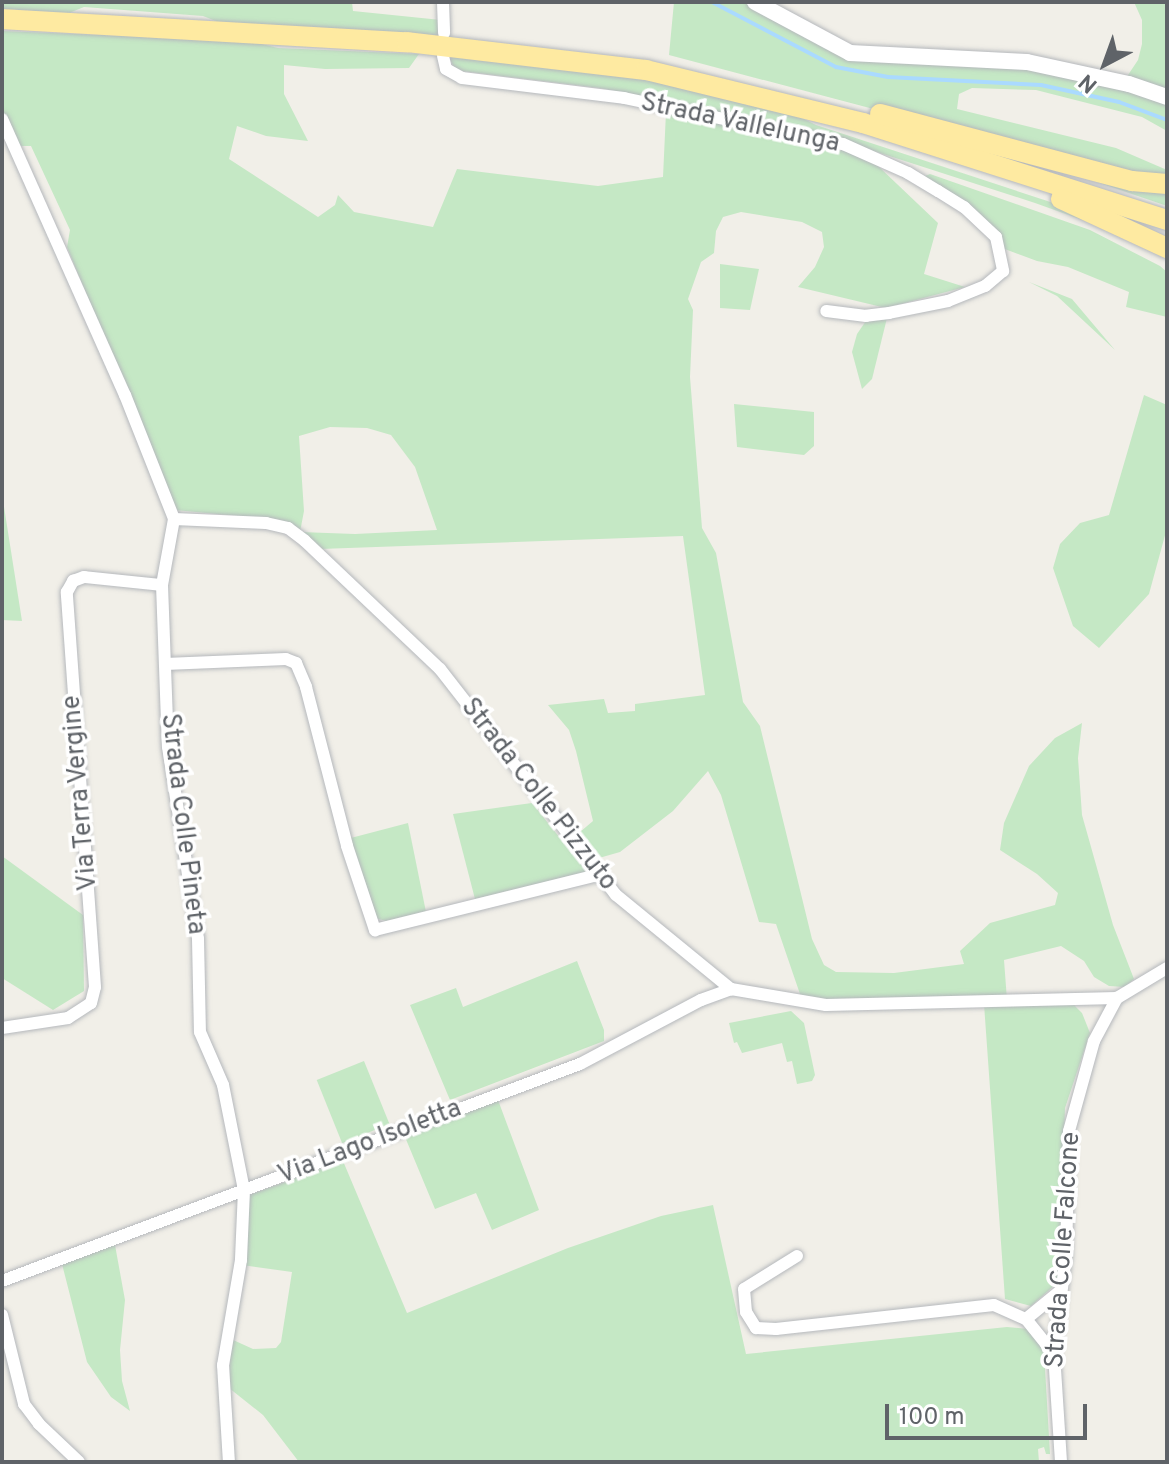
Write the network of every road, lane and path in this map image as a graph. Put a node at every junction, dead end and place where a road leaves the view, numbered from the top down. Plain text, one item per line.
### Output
1 (443, 2) edge
2 (755, 2) edge
3 (2, 19) edge
4 (444, 33) dead end
5 (443, 56) dead end
6 (1167, 97) edge
7 (814, 108) junction
8 (2, 119) edge
9 (1023, 174) junction
10 (1167, 184) edge
11 (1167, 220) edge
12 (1167, 248) edge
13 (826, 311) dead end
14 (174, 519) junction
15 (162, 585) junction
16 (165, 664) junction
17 (598, 875) junction
18 (1167, 968) edge
19 (731, 989) junction
20 (1117, 998) junction
21 (2, 1028) edge
22 (244, 1190) junction
23 (797, 1256) dead end
24 (2, 1281) edge
25 (1059, 1292) junction
26 (2, 1315) edge
27 (1026, 1319) junction
28 (1054, 1354) junction
29 (79, 1462) edge
30 (229, 1462) edge
31 (1061, 1462) edge

1 - 4 street
2 - 6 street
3 - 7 highway
5 - 13 street, Strada Vallelunga
7 - 9 highway
7 - 10 highway
8 - 14 street
9 - 11 highway
9 - 12 highway
14 - 15 street, Strada Colle Pineta
14 - 17 street, Strada Colle Pizzuto
15 - 16 street, Strada Colle Pineta
15 - 21 street, Via Terra Vergine
16 - 17 street
16 - 22 street, Strada Colle Pineta
17 - 19 street, Strada Colle Pizzuto
18 - 20 street, Strada Colle Pizzuto
19 - 20 street, Strada Colle Pizzuto
19 - 22 street, Via Lago Isoletta
20 - 25 street, Strada Colle Falcone
22 - 24 street, Via Lago Isoletta
22 - 30 street, Strada Colle Pineta
23 - 27 street
25 - 27 street
25 - 28 street, Strada Colle Falcone
26 - 29 street
27 - 28 street
28 - 31 street, Strada Colle Falcone

